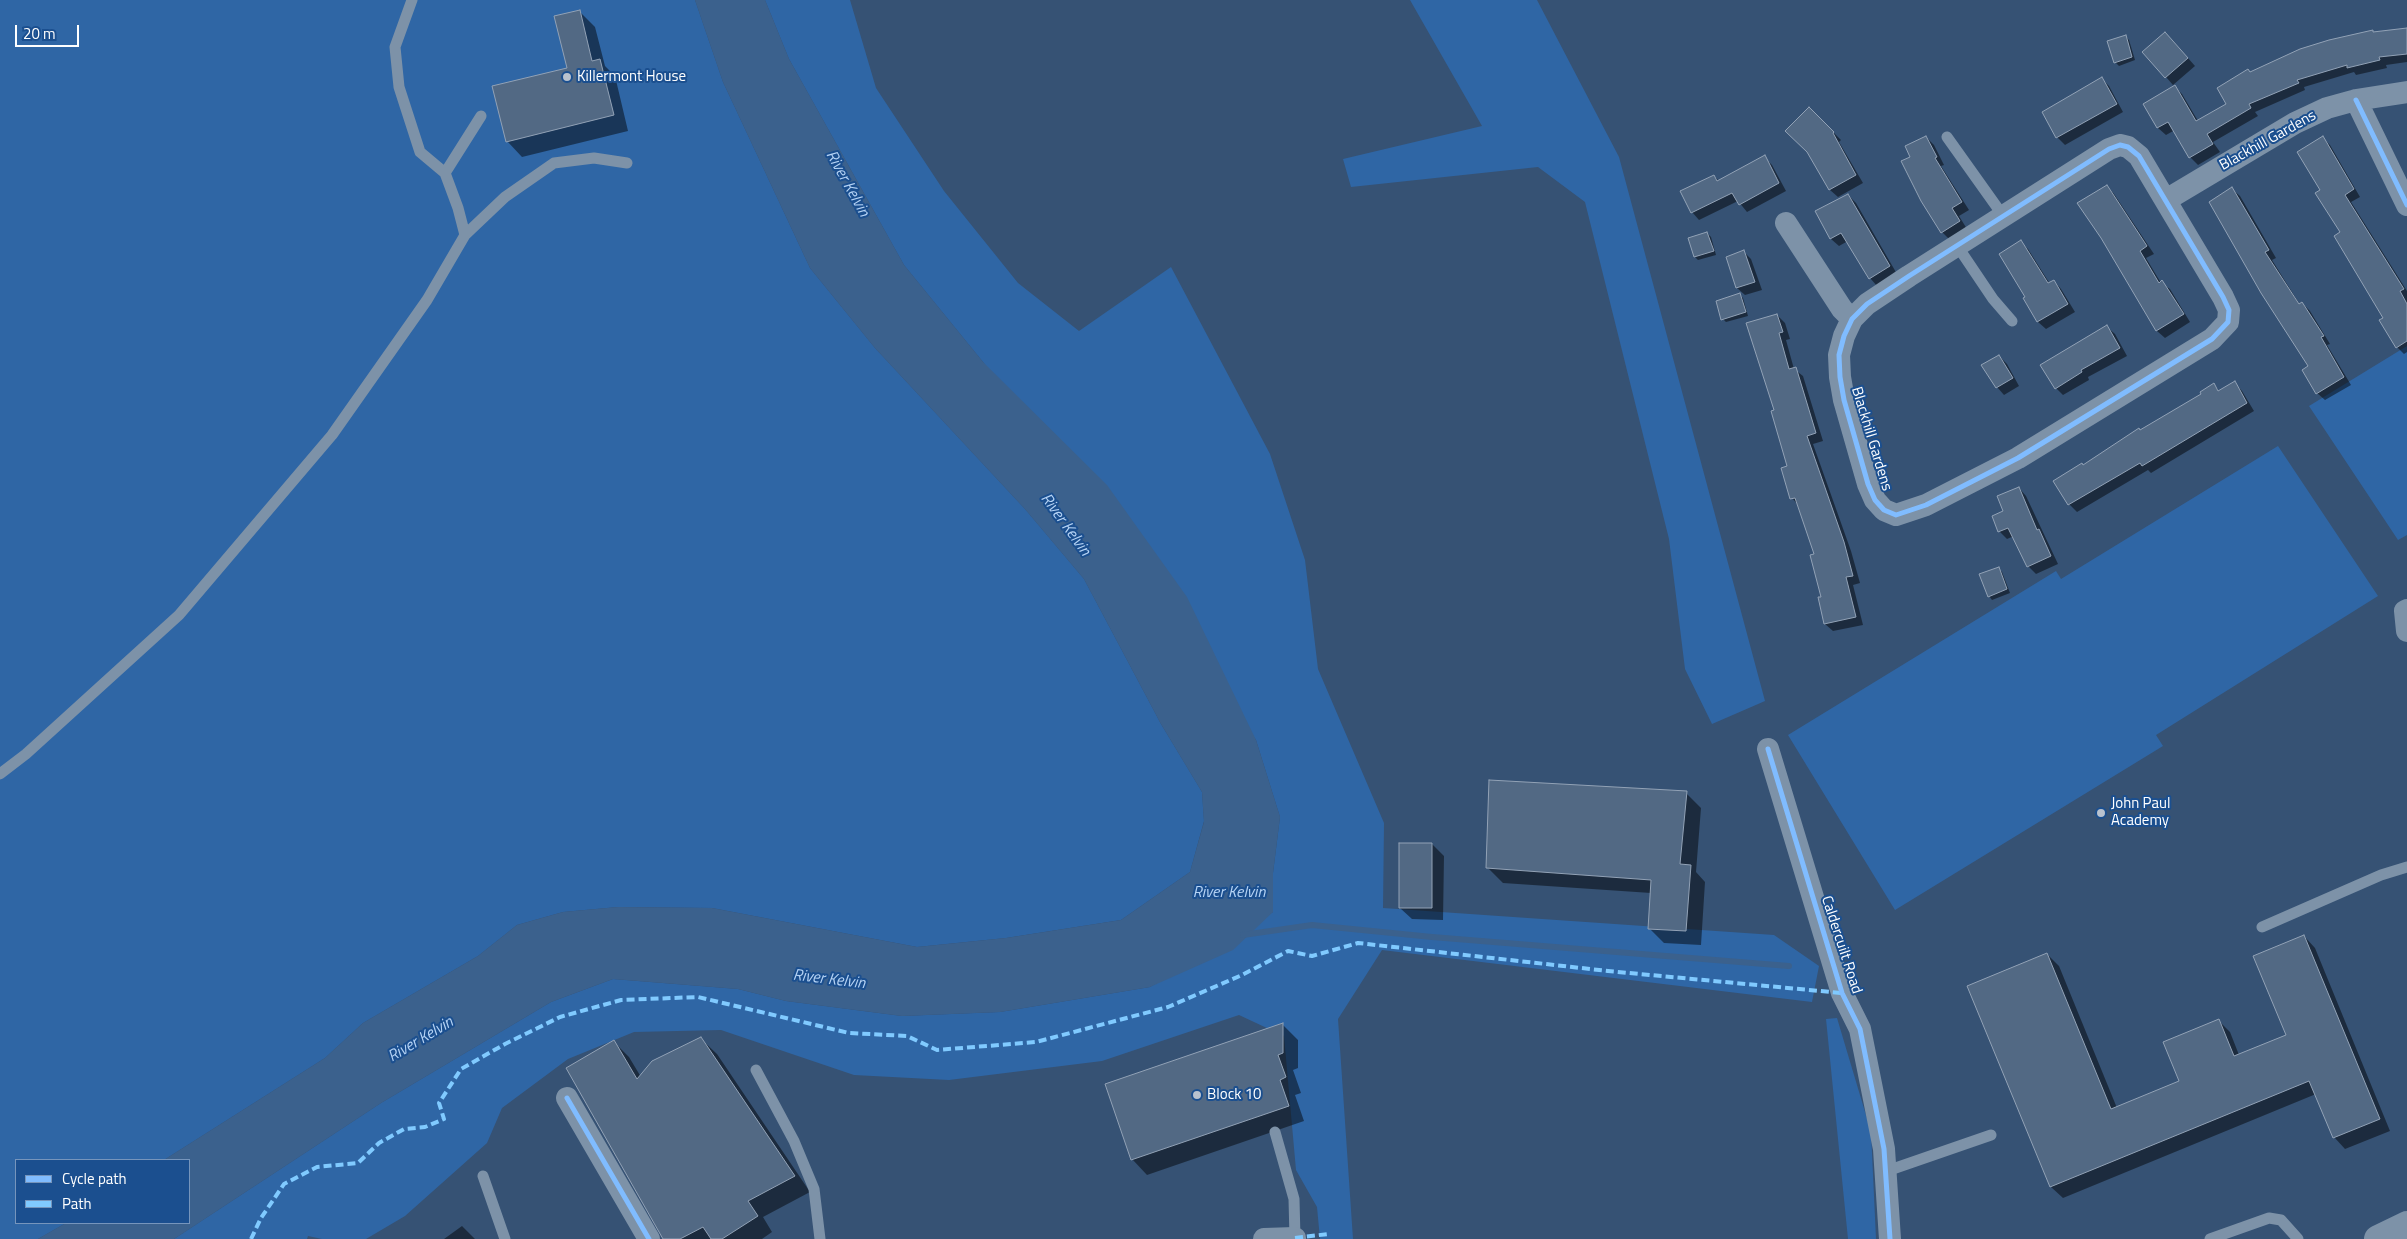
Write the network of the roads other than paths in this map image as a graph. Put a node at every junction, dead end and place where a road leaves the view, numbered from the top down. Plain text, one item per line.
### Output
1 (412, 0) edge
2 (2407, 92) edge
3 (2356, 100) junction
4 (481, 116) dead end
5 (1947, 137) dead end
6 (627, 163) dead end
7 (445, 173) junction
8 (2166, 200) junction
9 (2407, 205) edge
10 (2004, 217) junction
11 (1786, 223) dead end
12 (465, 235) junction
13 (1958, 247) junction
14 (1852, 319) junction
15 (2012, 321) dead end
16 (2407, 610) edge
17 (2407, 631) edge
18 (1768, 749) dead end
19 (0, 774) edge
20 (2407, 867) edge
21 (2262, 927) dead end
22 (756, 1070) dead end
23 (567, 1098) dead end
24 (1275, 1132) dead end
25 (1991, 1135) dead end
26 (1884, 1172) junction
27 (483, 1176) dead end
28 (2407, 1225) edge
29 (1295, 1238) edge
30 (504, 1239) edge
31 (649, 1239) edge
32 (820, 1239) edge
33 (1264, 1239) edge
34 (1890, 1239) edge
35 (2210, 1239) edge
36 (2298, 1239) edge
37 (2378, 1239) edge

1 - 7 lane
2 - 3 street, Blackhill Gardens
3 - 8 street, Blackhill Gardens
3 - 9 street
4 - 7 lane
5 - 10 lane
6 - 12 lane
7 - 12 lane
8 - 10 street, Blackhill Gardens
8 - 14 street, Blackhill Gardens
10 - 13 street, Blackhill Gardens
11 - 14 street
12 - 19 lane
13 - 14 street, Blackhill Gardens
13 - 15 lane
16 - 17 street
18 - 26 street, Caldercuilt Road
20 - 21 lane
22 - 32 lane
23 - 31 street
24 - 29 lane
25 - 26 lane
26 - 34 street, Caldercuilt Road
27 - 30 lane
28 - 37 street
29 - 33 street
35 - 36 lane

